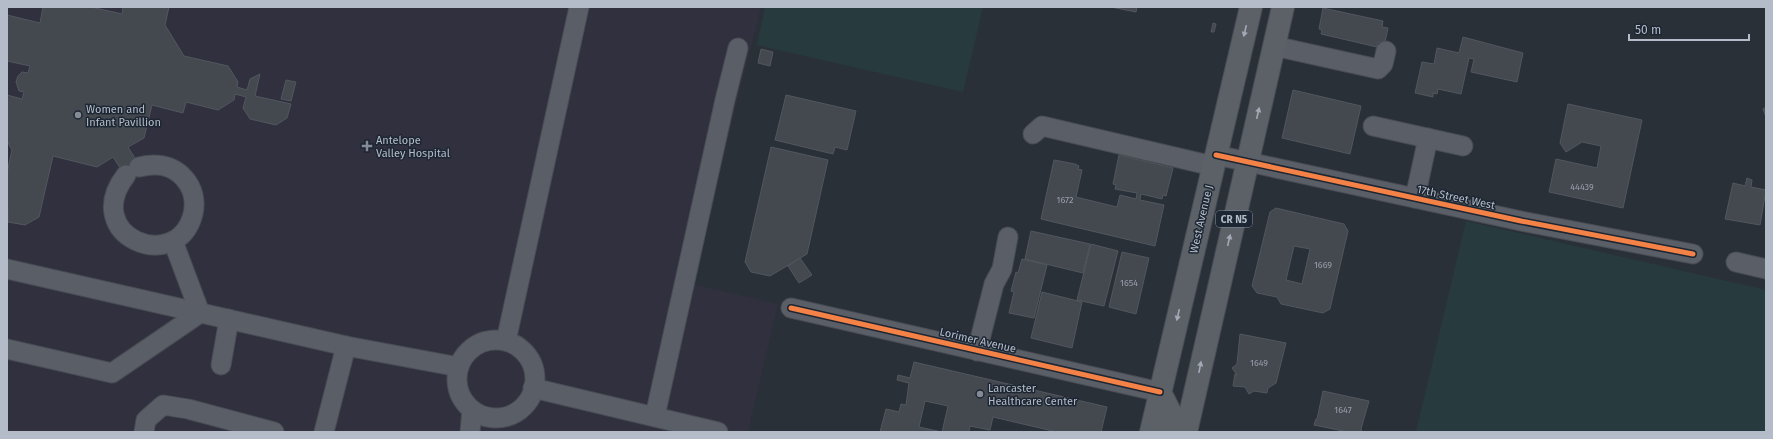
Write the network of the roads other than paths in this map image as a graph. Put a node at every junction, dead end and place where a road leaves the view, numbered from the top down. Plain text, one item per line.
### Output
1 (579, 7) edge
2 (1251, 7) edge
3 (1283, 7) edge
4 (1274, 46) junction
5 (738, 48) dead end
6 (1386, 51) dead end
7 (1372, 126) dead end
8 (1033, 134) dead end
9 (1428, 138) junction
10 (1463, 146) dead end
11 (1215, 160) junction
12 (1247, 161) junction
13 (1415, 198) junction
14 (1008, 237) dead end
15 (173, 241) junction
16 (1693, 254) dead end
17 (1736, 262) dead end
18 (7, 269) edge
19 (1766, 269) edge
20 (1187, 278) junction
21 (791, 308) dead end
22 (200, 313) junction
23 (229, 319) junction
24 (506, 341) junction
25 (346, 346) junction
26 (7, 349) edge
27 (977, 350) junction
28 (221, 365) dead end
29 (459, 367) junction
30 (533, 388) junction
31 (1160, 392) junction
32 (1194, 400) junction
33 (472, 410) junction
34 (655, 416) junction
35 (498, 425) edge
36 (144, 432) edge
37 (274, 432) edge
38 (324, 432) edge
39 (470, 432) edge
40 (718, 432) edge
41 (1151, 432) edge
42 (1167, 432) edge
43 (1186, 432) edge

1 - 24 street
2 -> 11 main road, West Avenue J / CR N5
3 - 4 main road, CR N5
4 - 6 street
12 -> 4 main road, CR N5
5 - 34 street
7 - 9 street
8 - 11 street, 17th Street West
9 - 10 street
9 - 13 street
11 - 12 street, 17th Street West
11 - 20 main road, West Avenue J / CR N5
12 - 13 street, 17th Street West
32 -> 12 main road, CR N5
13 - 16 street, 17th Street West
14 - 27 street
15 - 15 street
15 - 22 street
17 - 19 street
18 - 22 street
20 -> 31 main road, West Avenue J / CR N5
20 - 32 main road
21 - 27 street, Lorimer Avenue
22 - 23 street
22 - 26 street
23 - 25 street
23 - 28 street
24 - 29 street
24 - 30 street
25 - 29 street
25 - 38 street
27 - 31 street, Lorimer Avenue
29 - 33 street
30 - 34 street
30 - 35 street
31 - 41 main road, West Avenue J / CR N5
31 - 42 main road
32 - 43 main road, CR N5
33 - 35 street
33 - 39 street
34 - 40 street
36 - 37 street

